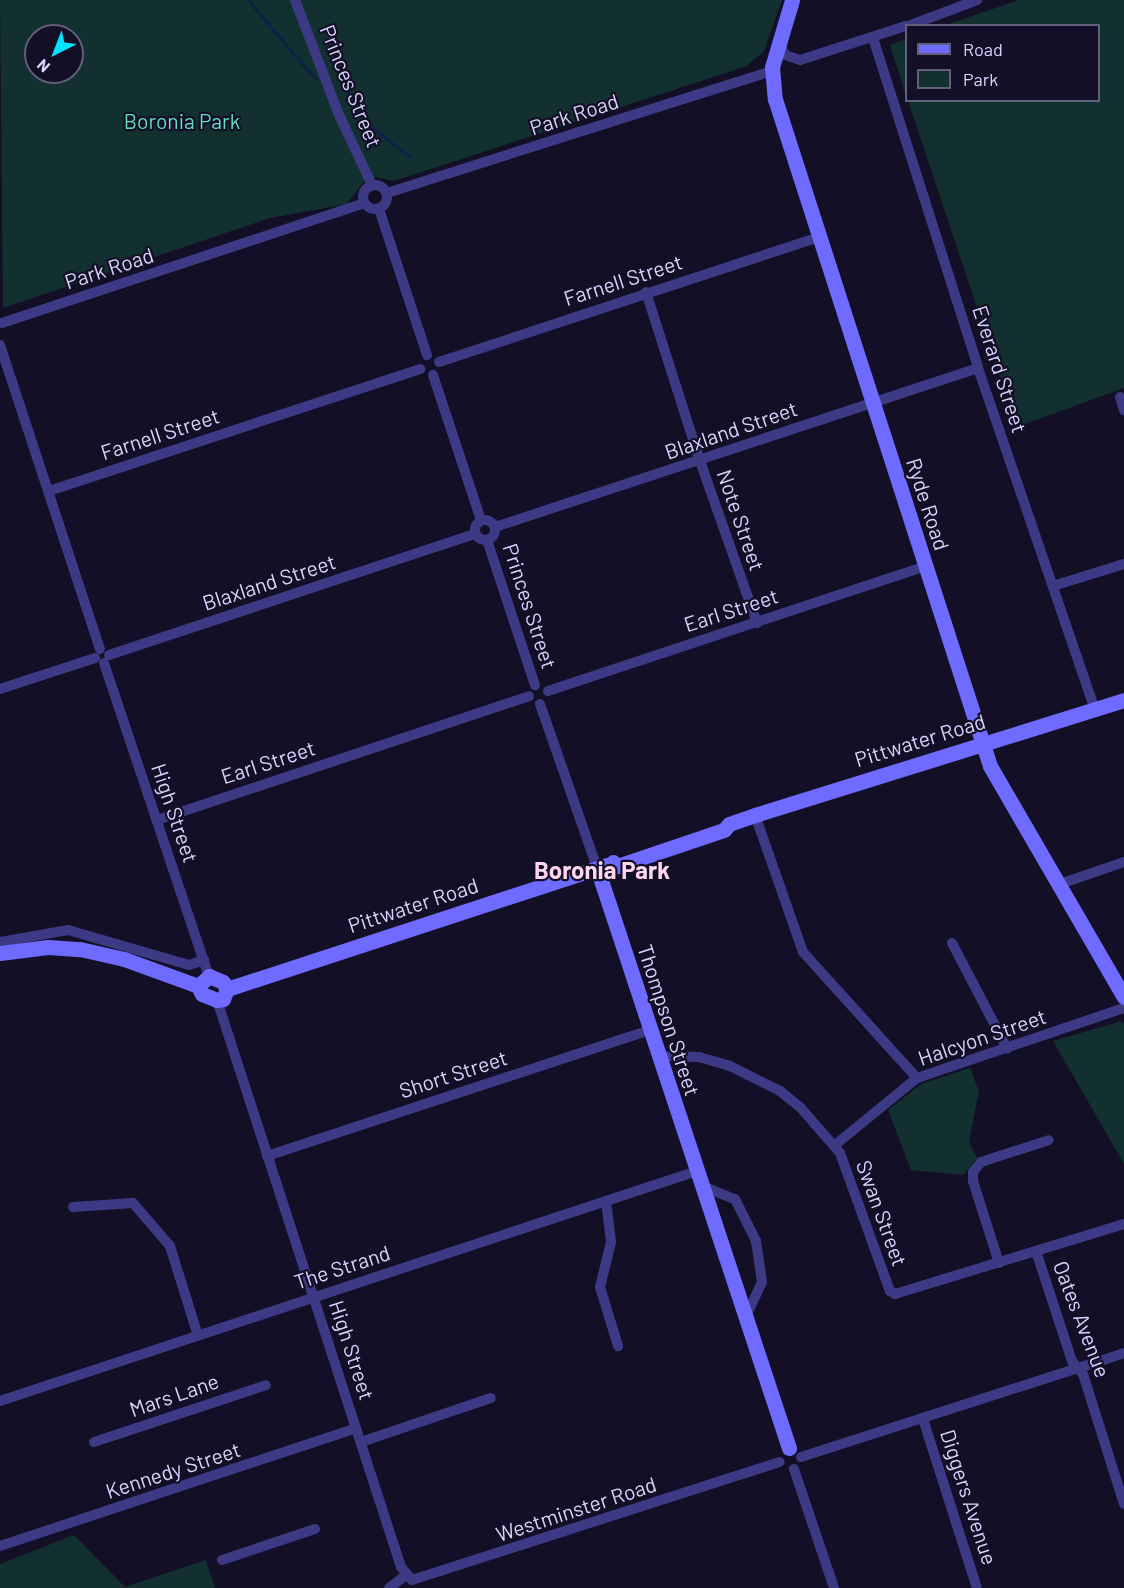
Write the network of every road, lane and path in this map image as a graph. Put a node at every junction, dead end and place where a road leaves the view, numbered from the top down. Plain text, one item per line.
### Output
1 (295, 0) edge
2 (792, 0) edge
3 (977, 0) edge
4 (912, 24) edge
5 (905, 27) edge
6 (873, 38) junction
7 (779, 43) junction
8 (772, 71) junction
9 (372, 185) junction
10 (387, 193) junction
11 (364, 203) junction
12 (379, 209) junction
13 (820, 237) junction
14 (646, 292) junction
15 (1, 324) edge
16 (0, 345) edge
17 (427, 355) junction
18 (439, 362) junction
19 (978, 368) junction
20 (420, 369) junction
21 (433, 375) junction
22 (1120, 397) dead end
23 (873, 403) junction
24 (1124, 410) edge
25 (700, 461) junction
26 (49, 491) junction
27 (481, 520) junction
28 (495, 527) junction
29 (476, 534) junction
30 (487, 540) junction
31 (1124, 564) edge
32 (927, 566) junction
33 (1053, 586) junction
34 (757, 622) junction
35 (102, 656) junction
36 (535, 685) junction
37 (0, 689) edge
38 (548, 692) junction
39 (529, 696) junction
40 (1124, 700) edge
41 (540, 704) junction
42 (1095, 709) junction
43 (982, 743) junction
44 (755, 815) junction
45 (157, 820) junction
46 (1124, 862) edge
47 (597, 868) junction
48 (1057, 885) junction
49 (0, 942) edge
50 (952, 943) dead end
51 (0, 953) edge
52 (204, 960) junction
53 (203, 981) junction
54 (222, 994) junction
55 (1124, 997) edge
56 (1124, 1008) edge
57 (651, 1030) junction
58 (1007, 1048) junction
59 (659, 1056) junction
60 (917, 1078) junction
61 (1049, 1140) dead end
62 (835, 1145) junction
63 (267, 1156) junction
64 (697, 1171) junction
65 (702, 1186) junction
66 (606, 1201) junction
67 (73, 1207) dead end
68 (1124, 1224) edge
69 (1036, 1251) junction
70 (999, 1263) junction
71 (314, 1297) junction
72 (746, 1317) junction
73 (198, 1335) junction
74 (618, 1346) dead end
75 (1124, 1353) edge
76 (1078, 1368) junction
77 (266, 1385) dead end
78 (491, 1398) dead end
79 (0, 1401) edge
80 (923, 1419) junction
81 (356, 1428) junction
82 (94, 1442) dead end
83 (361, 1442) junction
84 (795, 1452) junction
85 (780, 1462) junction
86 (794, 1469) junction
87 (1124, 1504) edge
88 (315, 1529) dead end
89 (0, 1546) edge
90 (222, 1560) dead end
91 (406, 1575) junction
92 (389, 1588) edge
93 (834, 1588) edge
94 (977, 1588) edge

1 - 9 street, Princes Street
2 - 7 main road, Ryde Road
3 - 4 street
5 - 6 street
6 - 7 street
6 - 19 street, Everard Street
7 - 8 main road, Ryde Road
8 - 10 street, Park Road
8 - 13 main road, Ryde Road
9 - 10 street
9 - 11 street
10 - 12 street
11 - 12 street
11 - 15 street, Park Road
12 - 17 street
13 - 14 street, Farnell Street
13 - 23 main road, Ryde Road
14 - 18 street, Farnell Street
14 - 25 street, Note Street
16 - 26 street, High Street
17 - 18 street
17 - 20 street
18 - 21 street
19 - 23 street, Blaxland Street
19 - 33 street, Everard Street
20 - 21 street
20 - 26 street, Farnell Street
21 - 27 street
22 - 24 street
23 - 25 street, Blaxland Street
23 - 32 main road, Ryde Road
25 - 28 street, Blaxland Street
25 - 34 street, Note Street
26 - 35 street, High Street
27 - 28 street
27 - 29 street
28 - 30 street
29 - 30 street
29 - 35 street, Blaxland Street
30 - 36 street, Princes Street
31 - 33 street
32 - 34 street, Earl Street
32 - 43 main road, Ryde Road
33 - 42 street, Everard Street
34 - 38 street, Earl Street
35 - 37 street, Blaxland Street
35 - 45 street, High Street
36 - 38 street
36 - 39 street
38 - 41 street
39 - 41 street
39 - 45 street, Earl Street
40 - 42 main road, Pittwater Road
41 - 47 street
42 - 43 main road, Pittwater Road
43 - 44 main road, Pittwater Road
43 - 48 main road, Ryde Road
44 - 47 main road, Pittwater Road
44 - 60 street
45 - 52 street, High Street
46 - 48 street
47 - 54 main road, Pittwater Road
47 - 57 main road, Thompson Street
48 - 55 main road, Ryde Road
49 - 52 street
50 - 58 street
51 - 53 main road
52 - 53 street, High Street
53 - 54 main road
54 - 63 street, High Street
56 - 58 street, Halcyon Street
57 - 59 main road, Thompson Street
57 - 63 street, Short Street
58 - 60 street, Halcyon Street
59 - 62 street, Swan Street
59 - 64 main road, Thompson Street
60 - 62 street, Halcyon Street
61 - 70 street
62 - 70 street, Swan Street
63 - 71 street, High Street
64 - 65 main road, Thompson Street
64 - 66 street, The Strand
65 - 72 main road, Thompson Street
65 - 72 street
66 - 71 street, The Strand
66 - 74 street
67 - 73 street
68 - 69 street, Swan Street
69 - 70 street, Swan Street
69 - 76 street, Oates Avenue
71 - 73 street, The Strand
71 - 81 street, High Street
72 - 84 main road, Thompson Street
73 - 79 street, The Strand
75 - 76 street
76 - 80 street
76 - 87 street, Oates Avenue
77 - 82 street, Mars Lane
78 - 83 street
80 - 84 street
80 - 94 street, Diggers Avenue
81 - 83 street, High Street
81 - 89 street, Kennedy Street
83 - 91 street, High Street
84 - 85 street
84 - 86 street
85 - 86 street
85 - 91 street, Westminster Road
86 - 93 street
88 - 90 street
91 - 92 street

